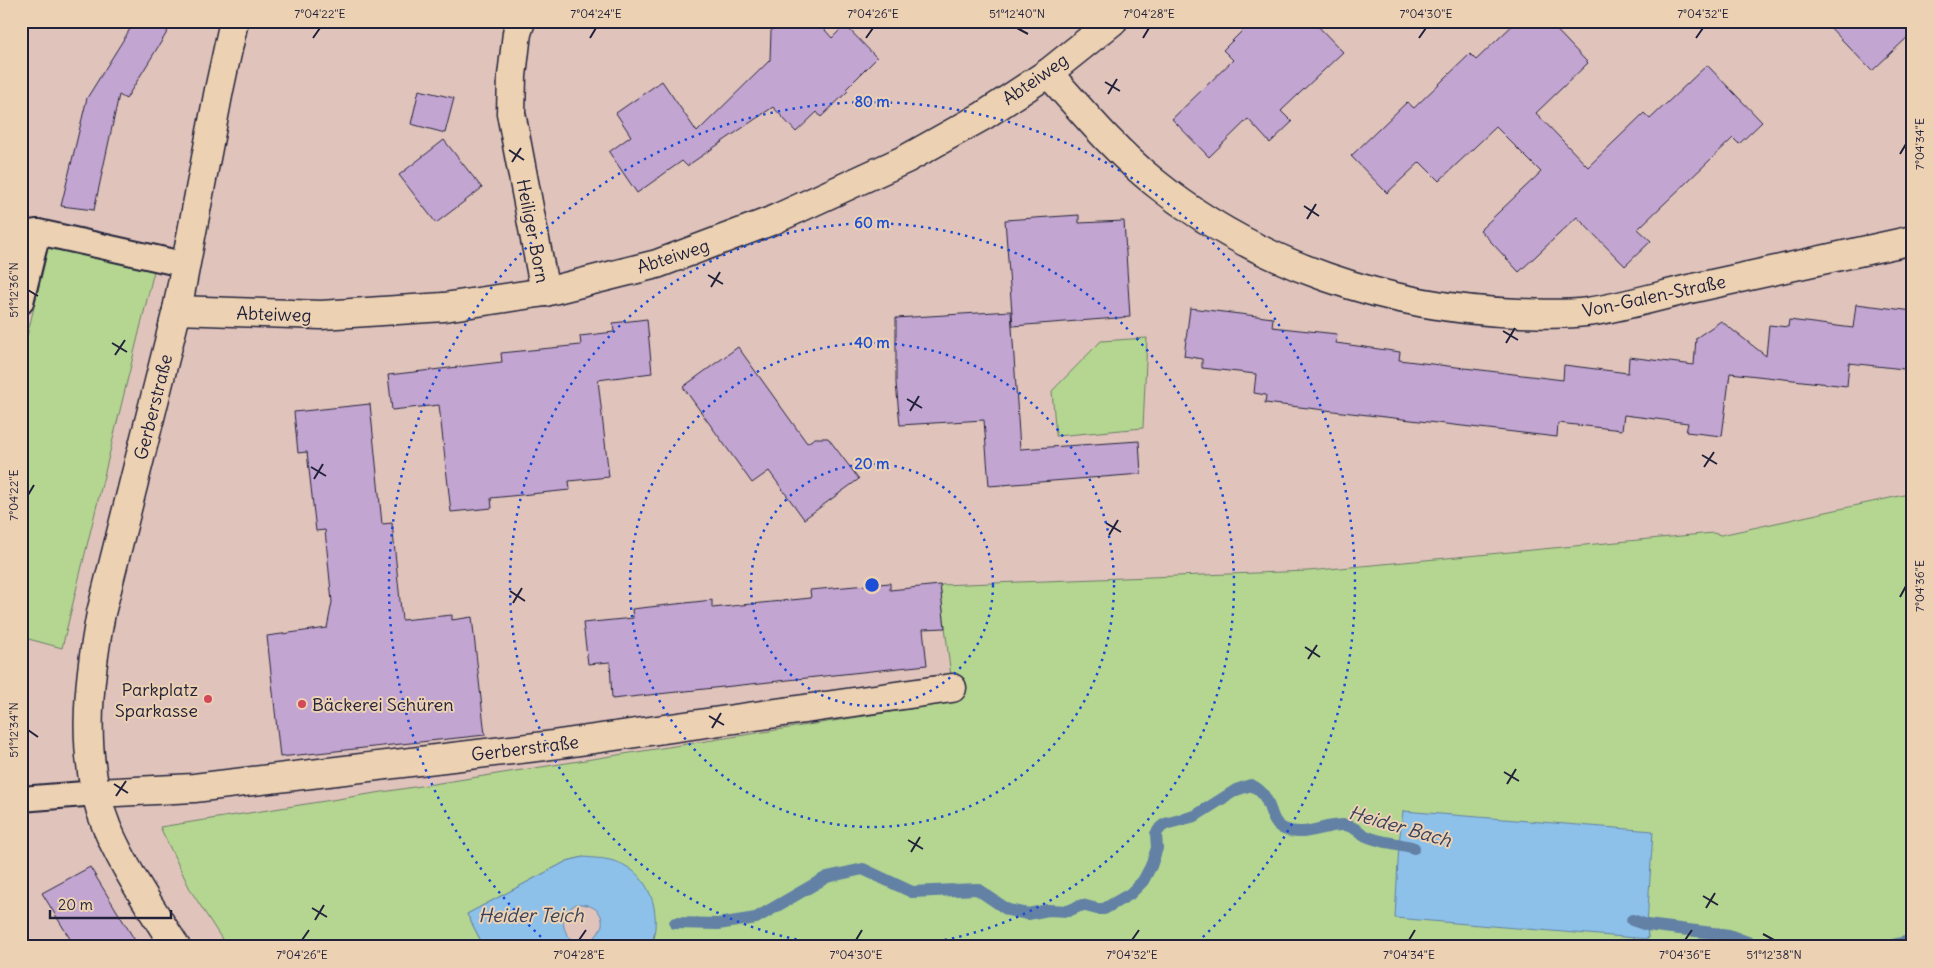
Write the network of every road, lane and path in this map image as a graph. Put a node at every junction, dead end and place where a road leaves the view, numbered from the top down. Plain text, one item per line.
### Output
1 (234, 21) edge
2 (521, 21) edge
3 (1113, 21) edge
4 (1048, 73) junction
5 (30, 233) edge
6 (1913, 240) edge
7 (187, 265) junction
8 (545, 292) junction
9 (21, 302) edge
10 (178, 310) junction
11 (952, 688) dead end
12 (97, 793) junction
13 (21, 799) edge
14 (176, 947) edge

1 - 7 street, Gerberstraße
2 - 8 street, Heiliger Born
3 - 4 street, Abteiweg
4 - 6 street, Von-Galen-Straße
4 - 8 street, Abteiweg
5 - 7 lane
5 - 9 lane
7 - 10 street, Gerberstraße
8 - 10 street, Abteiweg
10 - 12 street, Gerberstraße
11 - 12 street, Gerberstraße
12 - 13 lane
12 - 14 street, Gerberstraße

